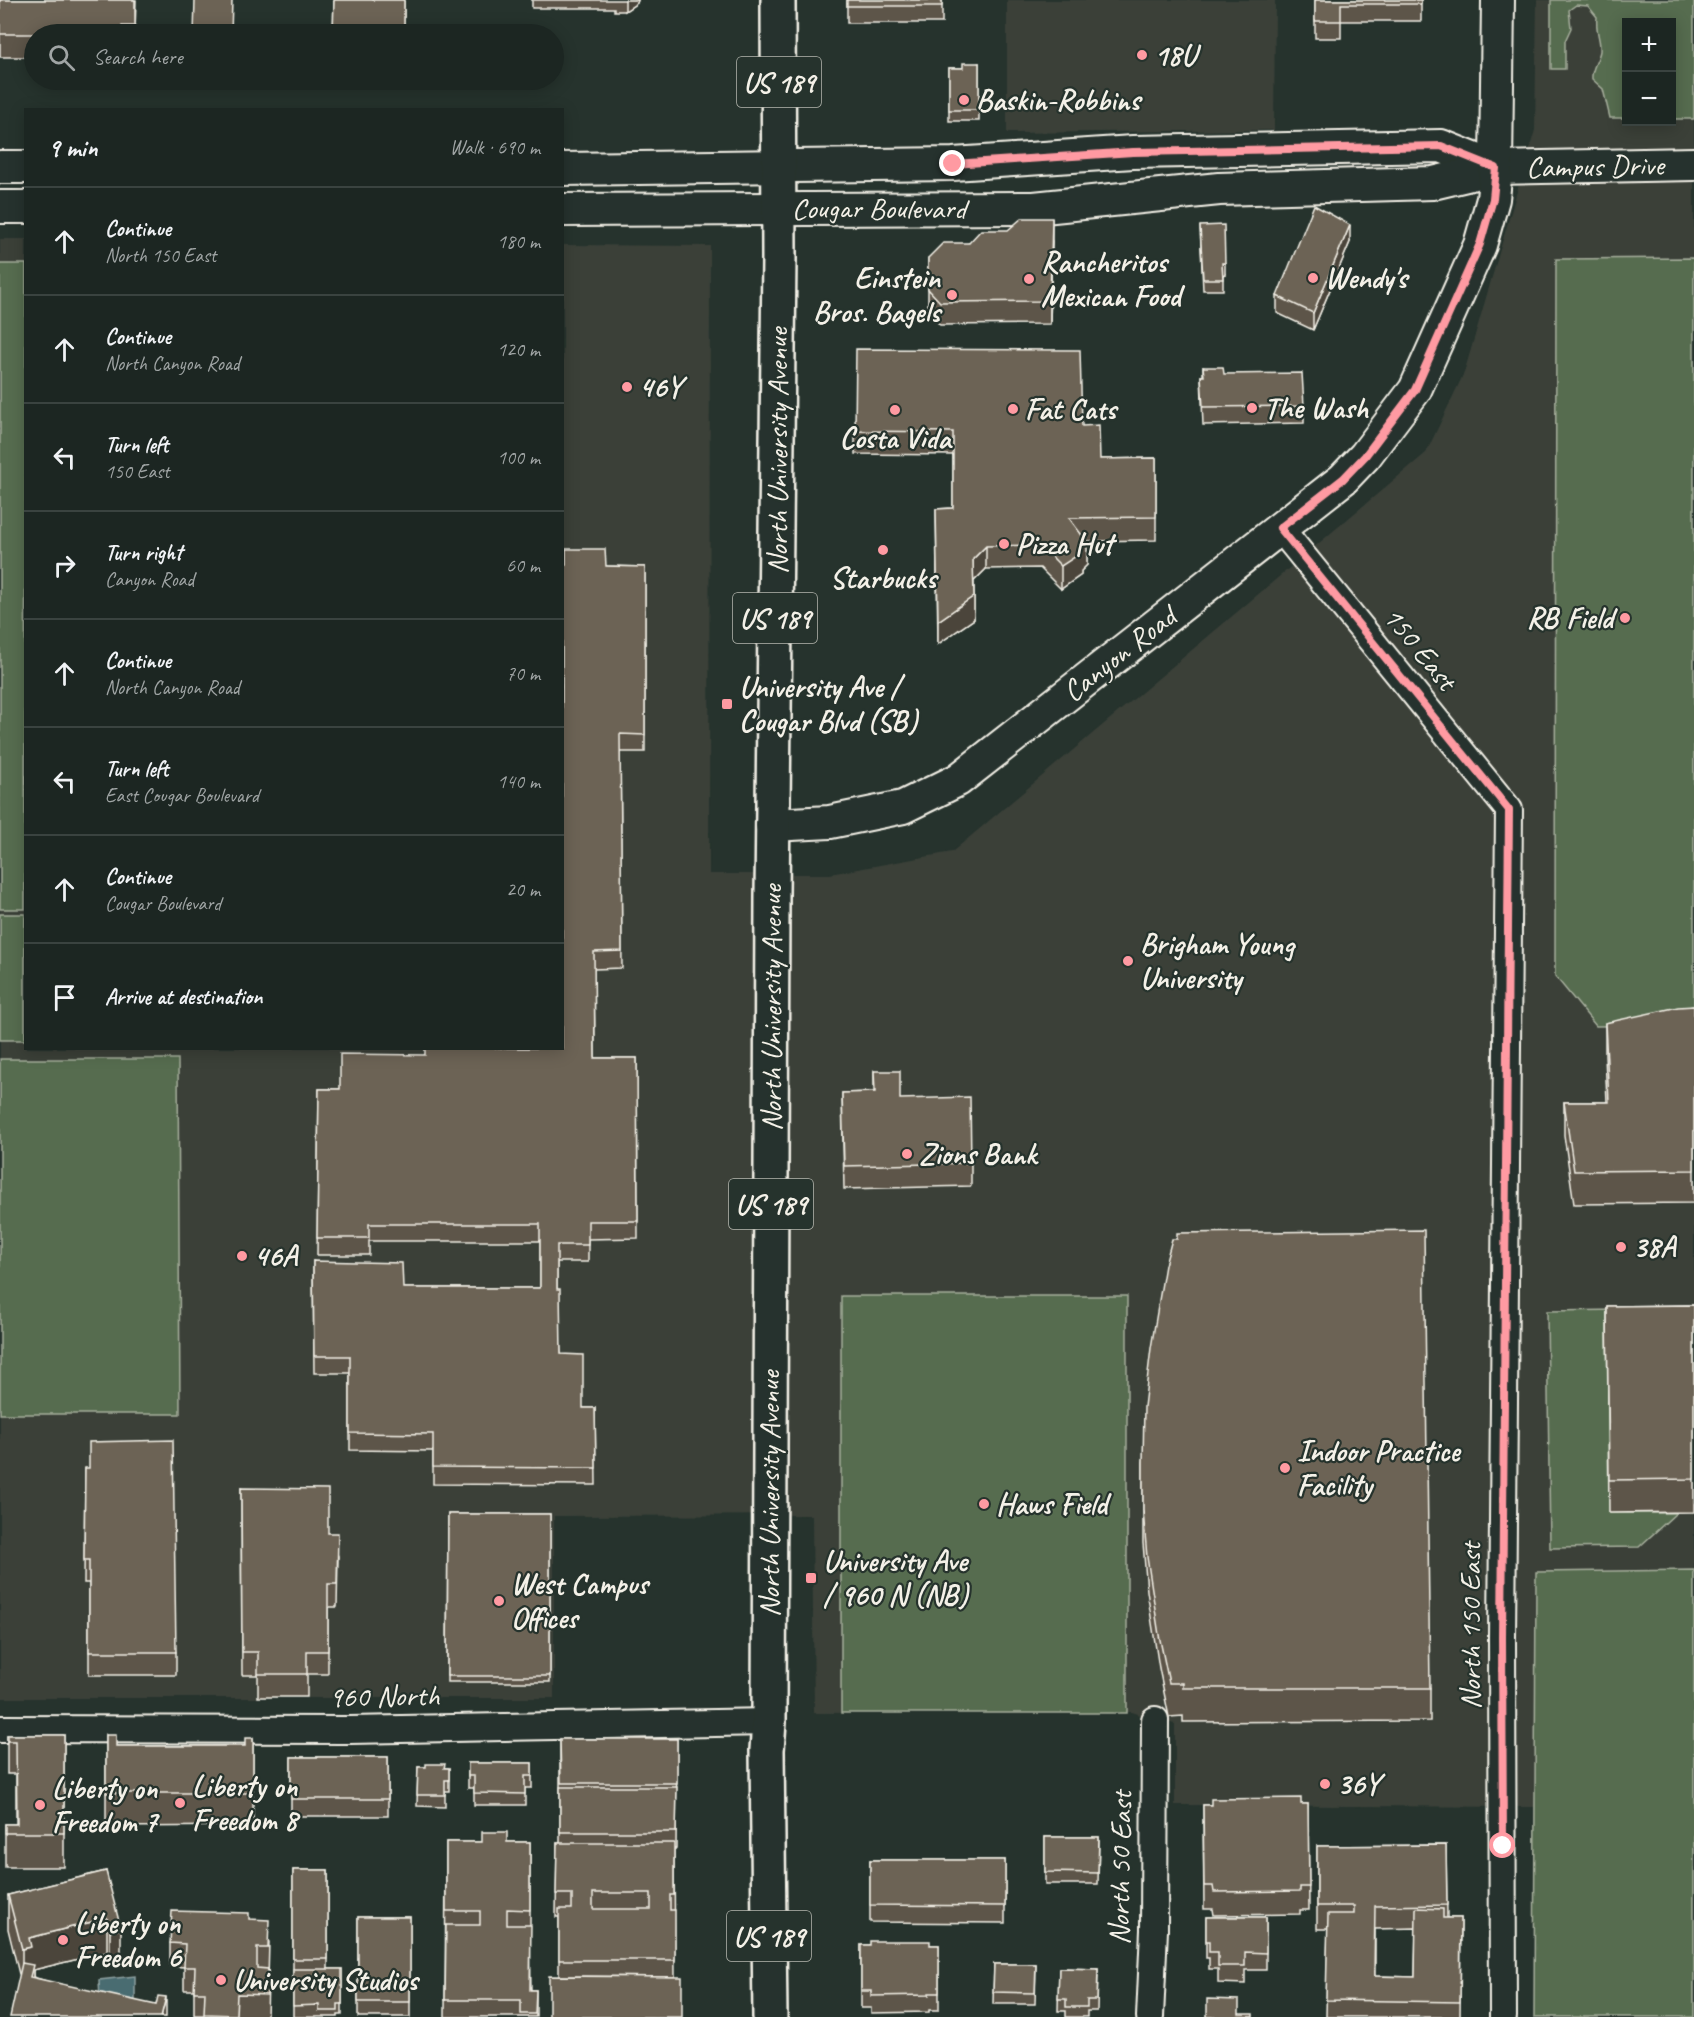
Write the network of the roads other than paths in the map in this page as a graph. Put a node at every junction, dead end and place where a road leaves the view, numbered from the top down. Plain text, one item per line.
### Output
1 (778, 0) edge
2 (1498, 0) edge
3 (1694, 164) edge
4 (779, 165) junction
5 (0, 167) edge
6 (24, 167) edge
7 (1496, 168) junction
8 (564, 169) edge
9 (0, 207) edge
10 (24, 207) edge
11 (779, 209) junction
12 (564, 210) edge
13 (1280, 528) junction
14 (1509, 810) joint
15 (772, 825) junction
16 (1155, 1720) dead end
17 (769, 1722) junction
18 (0, 1729) edge
19 (770, 2017) edge
20 (1150, 2017) edge
21 (1503, 2017) edge

1 - 4 highway, North University Avenue / US 189
2 - 7 main road, Canyon Road
3 - 7 main road, Campus Drive
4 - 7 main road, Cougar Boulevard
4 - 8 main road, Cougar Boulevard
4 - 11 highway, North University Avenue / US 189
5 - 6 main road
7 - 11 main road, Cougar Boulevard
7 - 13 main road, Canyon Road
9 - 10 main road
11 - 12 main road, Cougar Boulevard
11 - 15 highway, North University Avenue / US 189
13 - 14 street, 150 East
13 - 15 main road, Canyon Road
14 - 21 street, North 150 East
15 - 17 highway, North University Avenue / US 189
16 - 20 street, North 50 East
17 - 18 street, 960 North
17 - 19 highway, North University Avenue / US 189

